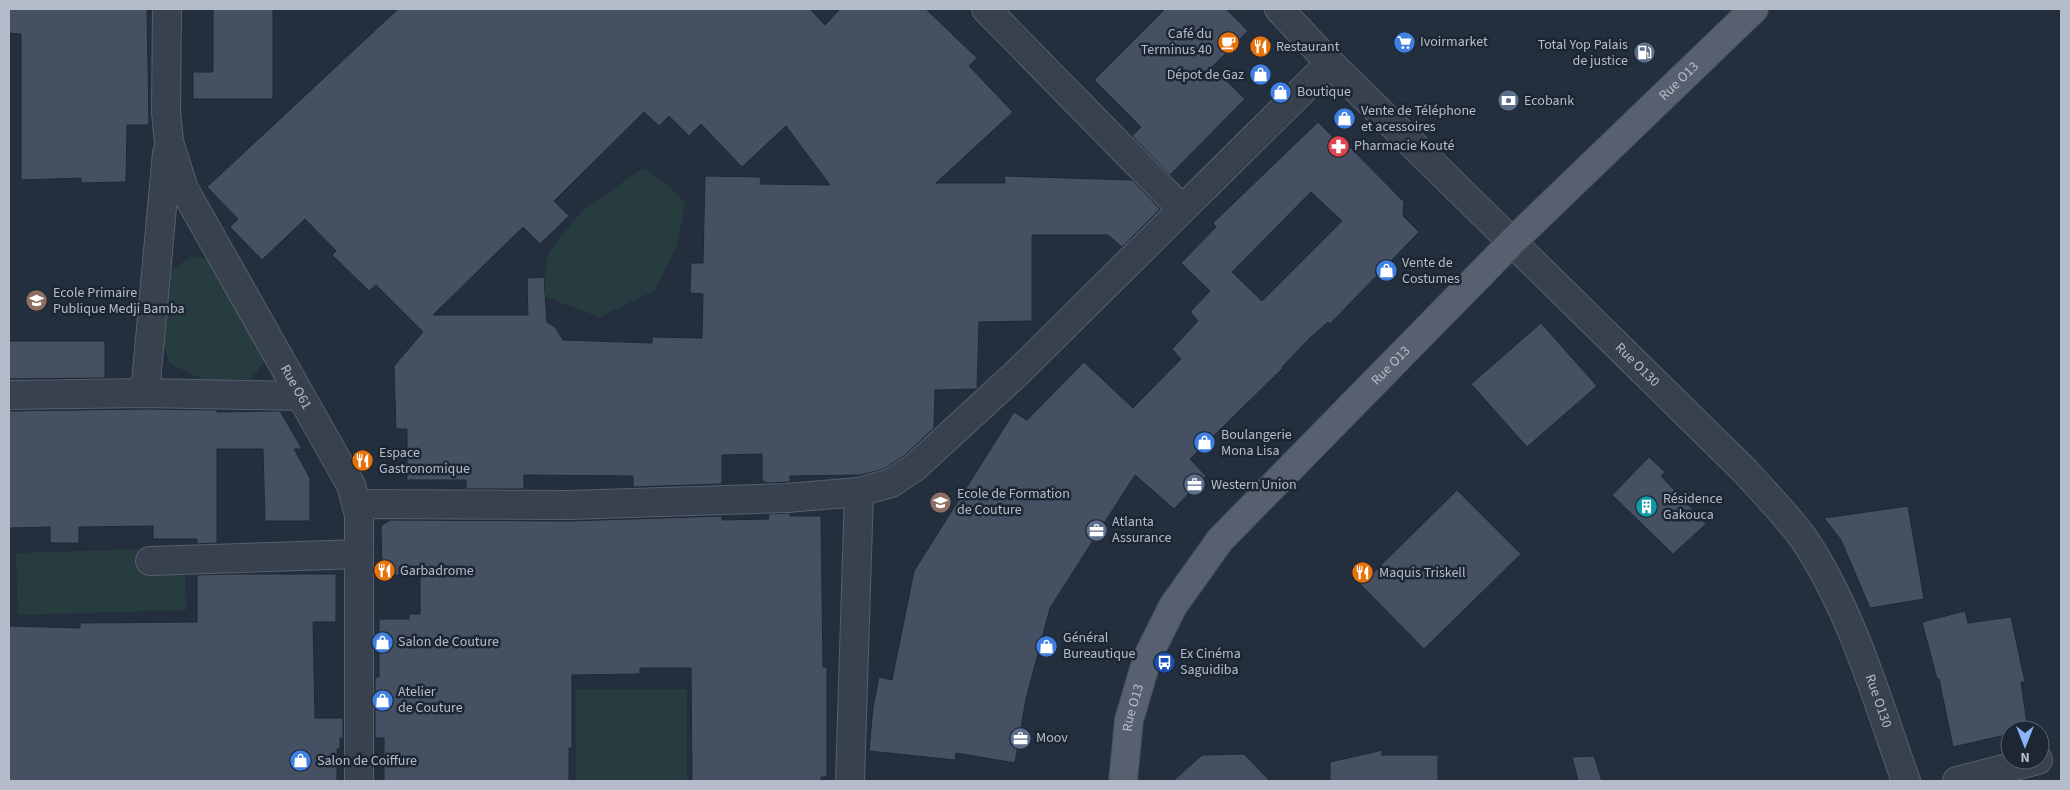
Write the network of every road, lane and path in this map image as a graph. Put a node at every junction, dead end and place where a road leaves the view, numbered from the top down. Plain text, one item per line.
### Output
1 (167, 9) edge
2 (986, 9) edge
3 (1279, 9) edge
4 (1754, 9) edge
5 (1330, 63) junction
6 (168, 142) junction
7 (1181, 208) junction
8 (1513, 241) junction
9 (145, 393) junction
10 (9, 395) edge
11 (300, 396) junction
12 (859, 492) junction
13 (357, 504) junction
14 (359, 554) junction
15 (150, 561) dead end
16 (2000, 770) edge
17 (359, 781) edge
18 (850, 781) edge
19 (1123, 781) edge
20 (1906, 781) edge
21 (1957, 781) edge

1 - 6 street, Rue O61
2 - 7 street
3 - 5 street, Rue O130
4 - 8 main road, Rue O13
5 - 7 street
5 - 8 street, Rue O130
6 - 9 street
6 - 11 street, Rue O61
7 - 12 street
8 - 19 main road, Rue O13
8 - 20 street, Rue O130
9 - 10 street
9 - 11 street
11 - 13 street, Rue O61
12 - 13 street
12 - 18 street
13 - 14 street, Rue O61
14 - 15 street
14 - 17 street, Rue O61
16 - 21 street

